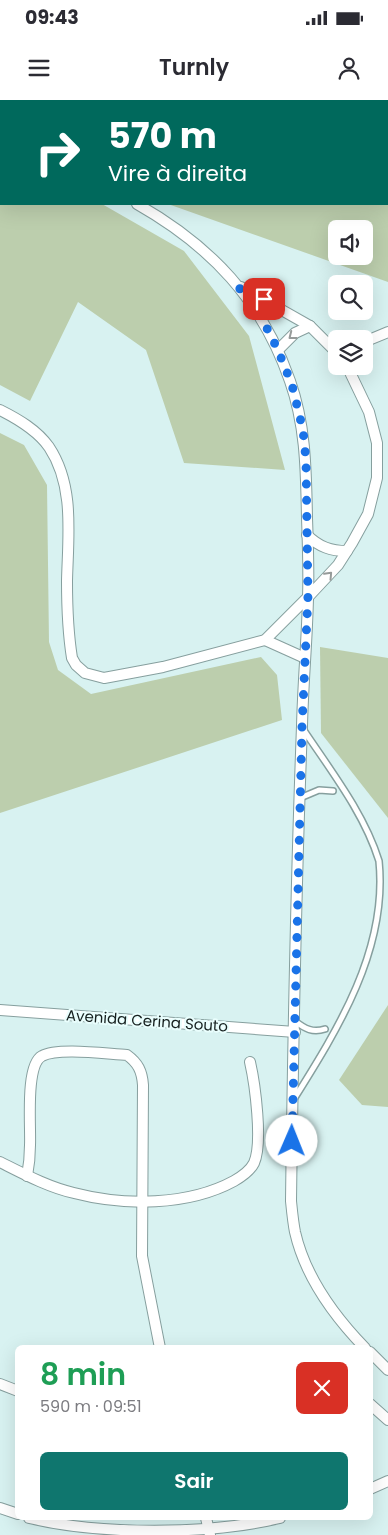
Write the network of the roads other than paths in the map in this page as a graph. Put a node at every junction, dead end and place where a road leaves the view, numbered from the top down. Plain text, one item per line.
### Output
1 (139, 205) edge
2 (238, 286) junction
3 (310, 326) junction
4 (388, 332) edge
5 (373, 339) edge
6 (328, 342) edge
7 (278, 350) junction
8 (352, 375) edge
9 (0, 410) edge
10 (307, 535) junction
11 (342, 551) junction
12 (308, 596) junction
13 (265, 640) junction
14 (305, 658) junction
15 (302, 727) junction
16 (332, 791) dead end
17 (300, 798) junction
18 (384, 914) dead end
19 (367, 979) dead end
20 (0, 1010) edge
21 (295, 1021) junction
22 (325, 1029) dead end
23 (295, 1032) junction
24 (250, 1062) dead end
25 (292, 1102) junction
26 (0, 1162) edge
27 (27, 1176) junction
28 (141, 1201) junction
29 (159, 1345) edge
30 (363, 1345) edge
31 (373, 1355) edge
32 (388, 1370) edge
33 (0, 1384) edge
34 (15, 1390) edge
35 (373, 1407) edge
36 (388, 1420) edge
37 (388, 1481) edge
38 (373, 1488) edge
39 (0, 1508) edge
40 (15, 1513) edge
41 (40, 1520) edge
42 (207, 1520) edge
43 (271, 1520) edge
44 (210, 1533) edge

1 - 2 street
2 - 3 street
2 - 7 street
3 - 6 street
3 -> 7 street
4 - 5 street
7 - 10 street
8 - 11 street
9 - 13 street
10 - 11 street
10 - 12 street
12 -> 11 street
12 - 13 street
12 - 14 street
13 - 14 street
14 - 15 street
15 - 17 street
15 - 18 lane
16 - 17 lane
17 - 21 street
19 - 25 lane
20 - 23 street, Avenida Cerina Souto
21 - 22 lane
21 - 23 street
23 - 25 street
24 - 28 street
25 - 30 street
26 - 27 street
27 - 28 street
27 - 28 street
28 - 29 street
31 - 32 street
33 - 34 street
35 - 36 street
37 - 38 street
39 - 40 street
41 - 44 street
42 - 44 street
43 - 44 street

